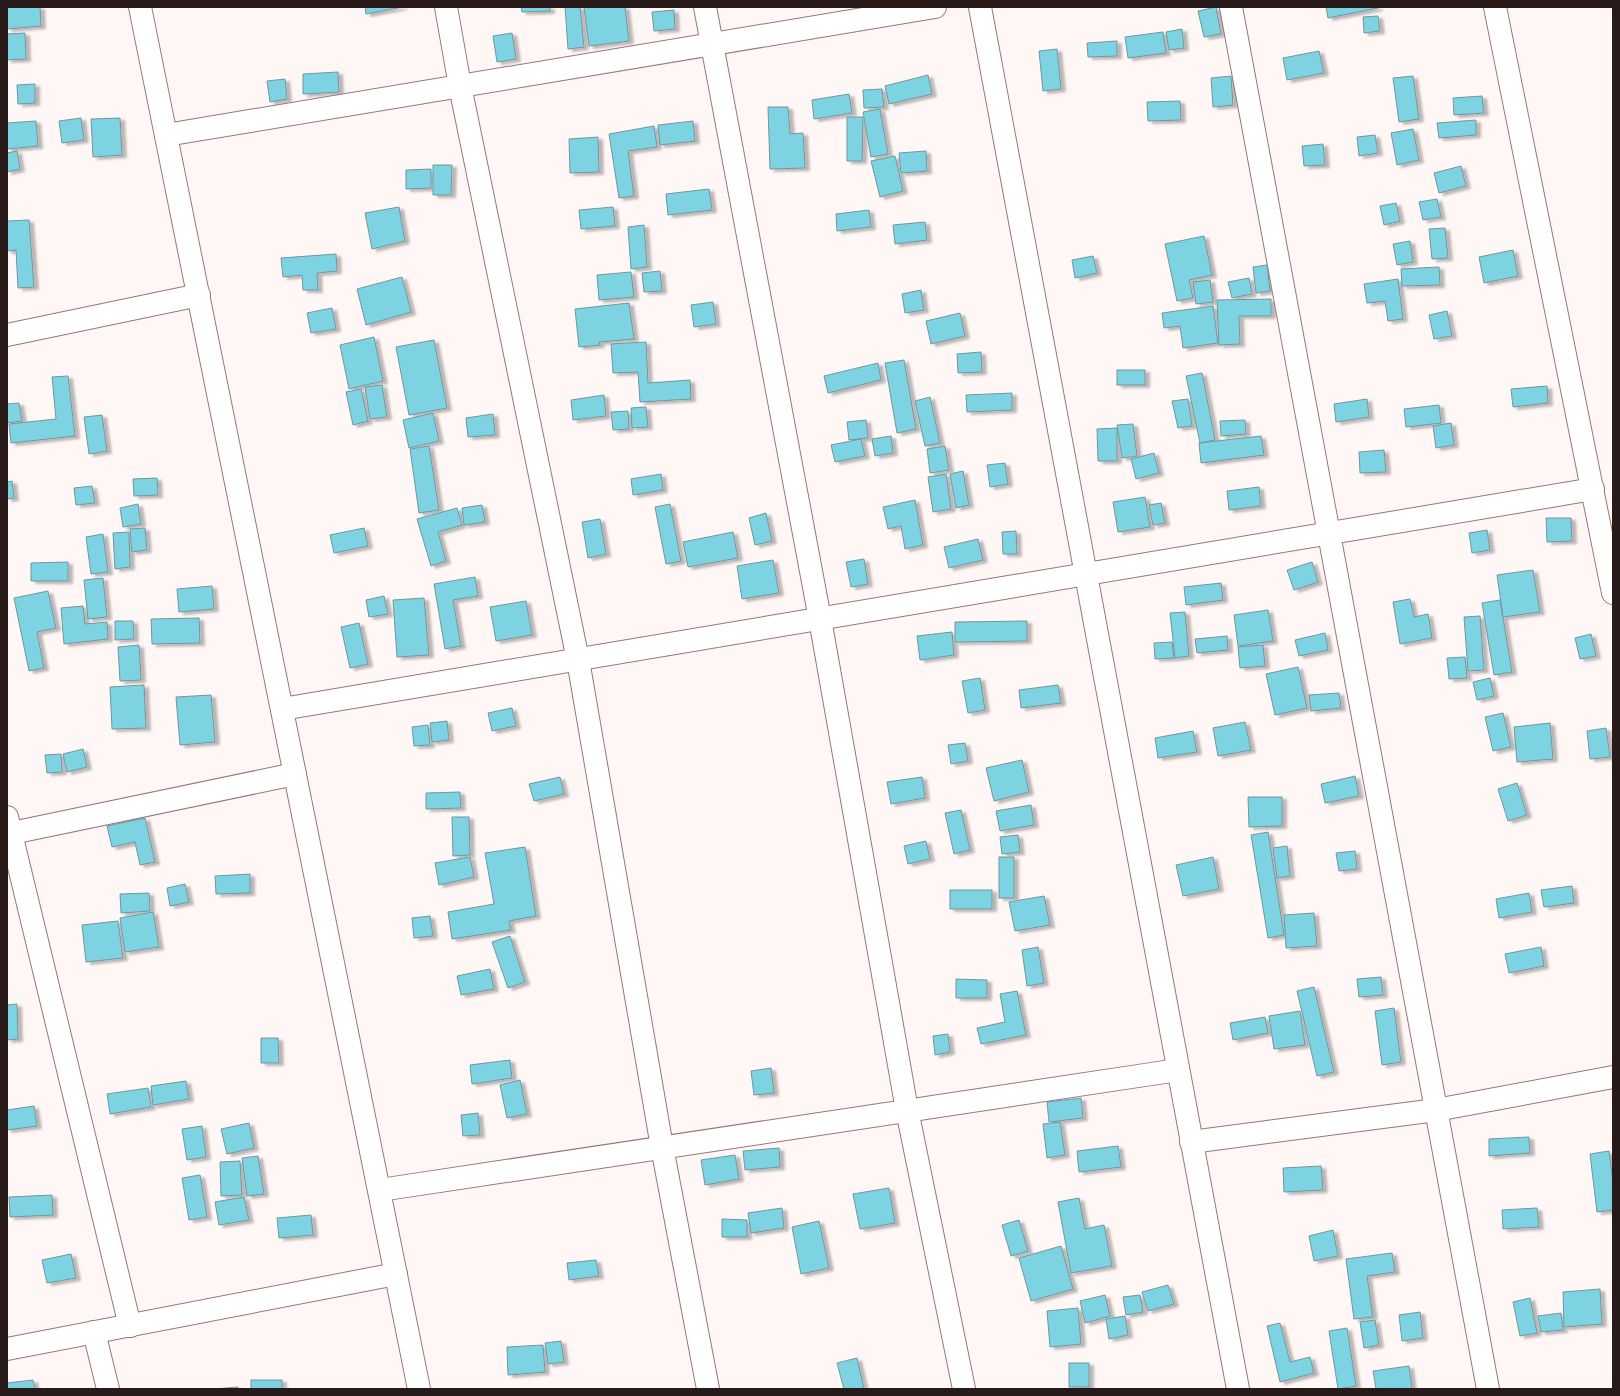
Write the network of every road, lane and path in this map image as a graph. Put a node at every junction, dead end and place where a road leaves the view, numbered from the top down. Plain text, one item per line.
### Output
1 (140, 7) edge
2 (446, 7) edge
3 (705, 7) edge
4 (936, 7) edge
5 (980, 7) edge
6 (1231, 7) edge
7 (1495, 7) edge
8 (882, 11) edge
9 (712, 44) junction
10 (460, 86) junction
11 (166, 135) junction
12 (199, 295) junction
13 (7, 335) edge
14 (1593, 489) junction
15 (1607, 532) edge
16 (1329, 534) junction
17 (1085, 575) junction
18 (1613, 593) edge
19 (820, 619) junction
20 (578, 660) junction
21 (282, 709) junction
22 (295, 774) junction
23 (8, 828) edge
24 (1178, 1070) junction
25 (1613, 1077) edge
26 (907, 1110) junction
27 (1436, 1110) junction
28 (1191, 1142) junction
29 (662, 1147) junction
30 (380, 1190) junction
31 (396, 1274) junction
32 (130, 1326) junction
33 (94, 1332) junction
34 (7, 1349) edge
35 (108, 1389) edge
36 (419, 1389) edge
37 (708, 1389) edge
38 (964, 1389) edge
39 (1238, 1389) edge
40 (1488, 1389) edge

1 - 11 street
2 - 10 street
3 - 9 street
4 - 8 street
5 - 17 street
6 - 16 street
7 - 14 street
8 - 9 street
9 - 10 street
9 - 19 street
10 - 11 street
10 - 20 street
11 - 12 street
12 - 13 street
12 - 21 street
14 - 15 street
14 - 16 street
15 - 18 street
16 - 17 street
16 - 27 street
17 - 19 street
17 - 24 street
19 - 20 street
19 - 26 street
20 - 21 street
20 - 29 street
21 - 22 street
22 - 23 street
22 - 30 street
23 - 32 street
24 - 26 street
24 - 28 street
25 - 27 street
26 - 29 street
26 - 38 street
27 - 28 street
27 - 40 street
28 - 39 street
29 - 30 street
29 - 37 street
30 - 31 street
31 - 32 street
31 - 36 street
32 - 33 street
33 - 34 street
33 - 35 street

